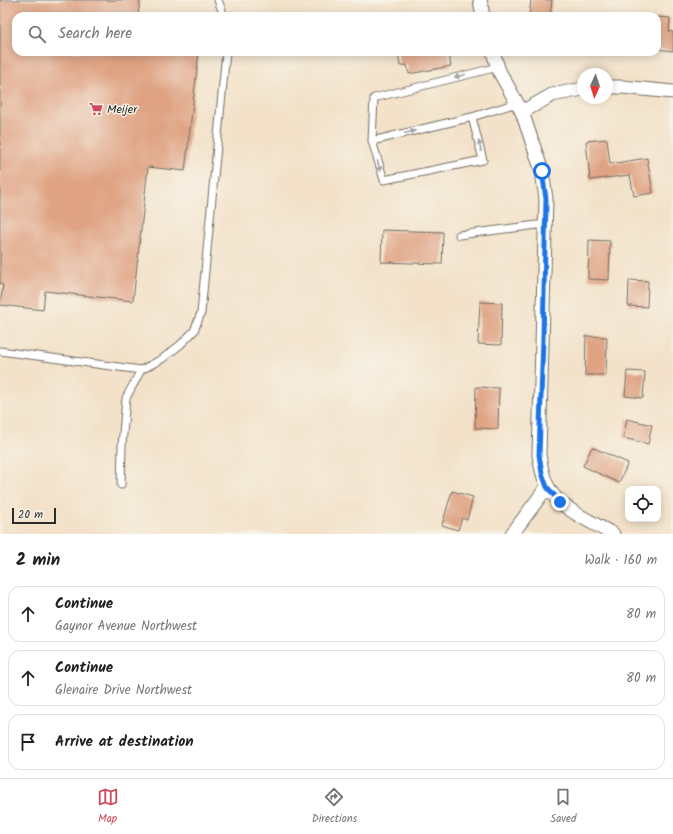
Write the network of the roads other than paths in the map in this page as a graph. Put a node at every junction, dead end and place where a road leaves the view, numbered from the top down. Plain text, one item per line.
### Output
1 (218, 0) edge
2 (480, 0) edge
3 (222, 12) edge
4 (482, 12) edge
5 (226, 56) edge
6 (494, 56) edge
7 (498, 66) junction
8 (613, 87) edge
9 (577, 90) edge
10 (673, 92) edge
11 (520, 108) junction
12 (472, 117) junction
13 (372, 141) junction
14 (545, 224) junction
15 (459, 235) dead end
16 (0, 351) edge
17 (141, 370) junction
18 (121, 485) dead end
19 (547, 487) junction
20 (512, 534) edge
21 (613, 534) edge

1 - 3 lane
2 - 4 street
5 - 17 lane
6 - 7 street
7 - 11 street
7 -> 13 lane
8 - 10 street
9 - 11 street
11 - 12 lane
11 - 14 street
13 -> 12 lane
13 -> 12 lane
14 - 15 lane
14 - 19 street
16 - 17 lane
17 - 18 lane
19 - 20 street
19 - 21 street

